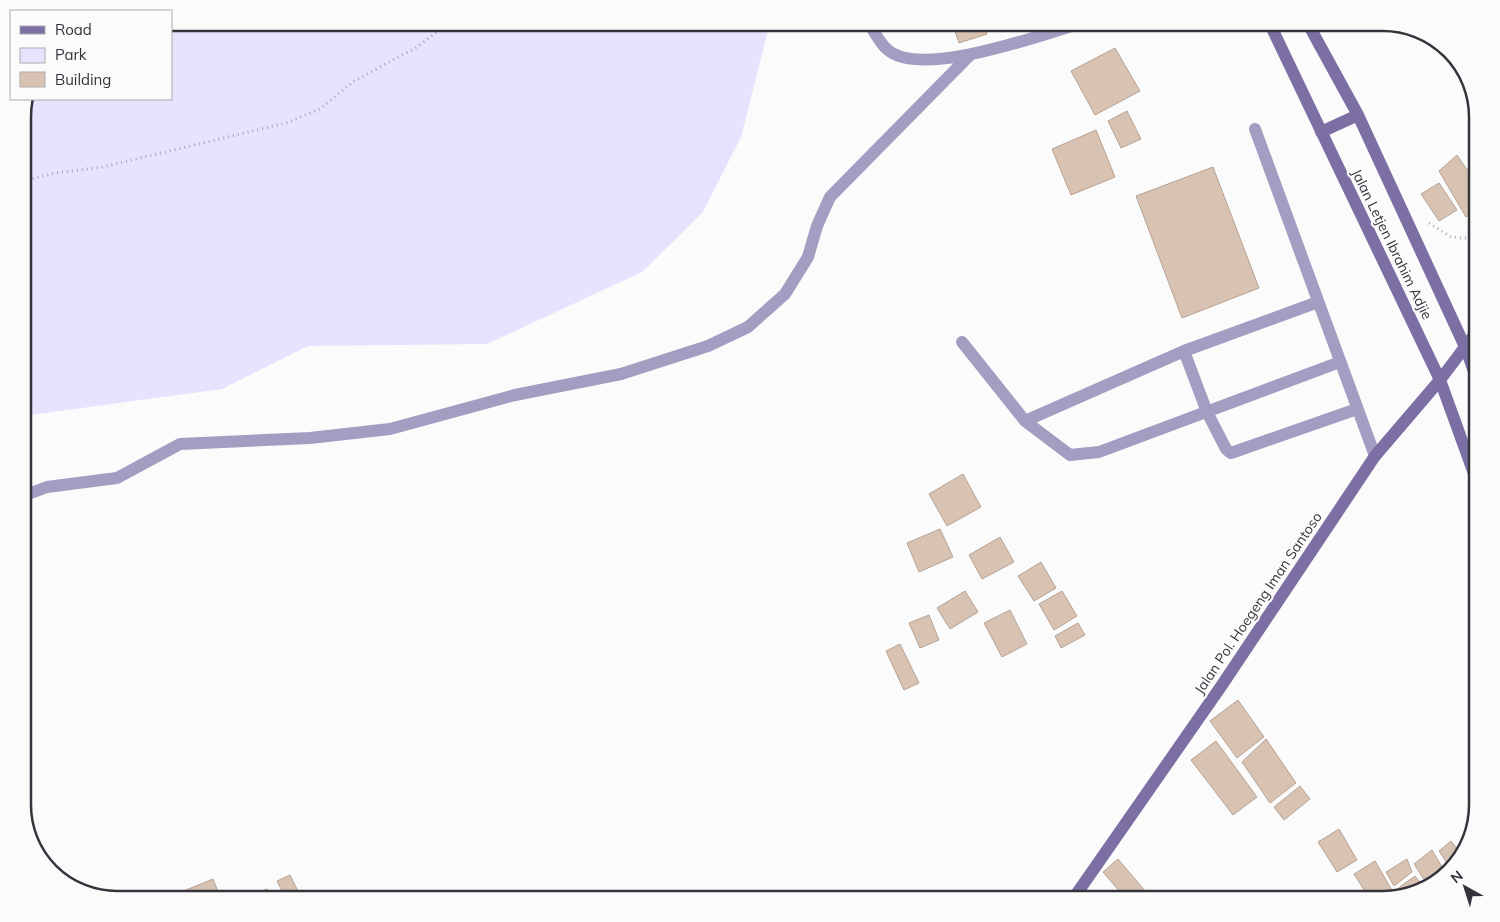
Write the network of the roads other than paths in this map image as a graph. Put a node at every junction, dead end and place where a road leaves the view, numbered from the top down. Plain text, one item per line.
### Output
1 (874, 31) edge
2 (1053, 31) edge
3 (1273, 31) edge
4 (1312, 31) edge
5 (968, 56) junction
6 (1358, 116) junction
7 (1255, 129) dead end
8 (1321, 132) junction
9 (1318, 302) junction
10 (962, 342) dead end
11 (1469, 344) edge
12 (1466, 349) junction
13 (1184, 351) junction
14 (1469, 357) edge
15 (1340, 362) junction
16 (1440, 380) junction
17 (1357, 409) junction
18 (1207, 412) junction
19 (1025, 422) junction
20 (1375, 456) junction
21 (1469, 460) edge
22 (31, 493) edge
23 (1079, 891) edge

1 - 5 lane
2 - 5 lane
3 - 8 street, Jalan Letjen Ibrahim Adjie
4 - 6 street, Jalan Letjen Ibrahim Adjie
5 - 22 lane
6 - 8 street
6 - 12 street, Jalan Letjen Ibrahim Adjie
7 - 9 lane
8 - 16 street, Jalan Letjen Ibrahim Adjie
9 - 13 lane
9 - 15 lane
10 - 19 lane
11 - 12 street, Jalan Pol. Hoegeng Iman Santoso
12 - 14 street, Jalan Letjen Ibrahim Adjie
12 - 16 street, Jalan Pol. Hoegeng Iman Santoso
13 - 18 lane
13 - 19 lane
15 - 17 lane
15 - 18 lane
16 - 20 street, Jalan Pol. Hoegeng Iman Santoso
16 - 21 street, Jalan Letjen Ibrahim Adjie
17 - 18 lane
17 - 20 lane
18 - 19 lane
20 - 23 street, Jalan Pol. Hoegeng Iman Santoso

